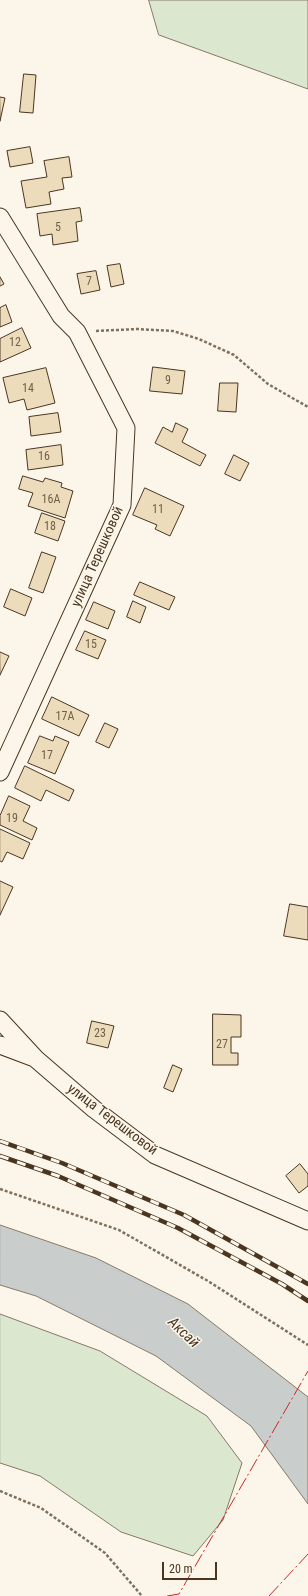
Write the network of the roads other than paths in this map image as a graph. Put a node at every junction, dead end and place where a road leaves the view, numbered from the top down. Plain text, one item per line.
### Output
1 (0, 217) edge
2 (0, 772) edge
3 (0, 1020) edge
4 (0, 1045) edge
5 (36, 1059) junction
6 (308, 1221) edge

1 - 2 street, улица Терешковой
3 - 5 street, улица Терешковой
4 - 5 street
5 - 6 street, улица Терешковой

